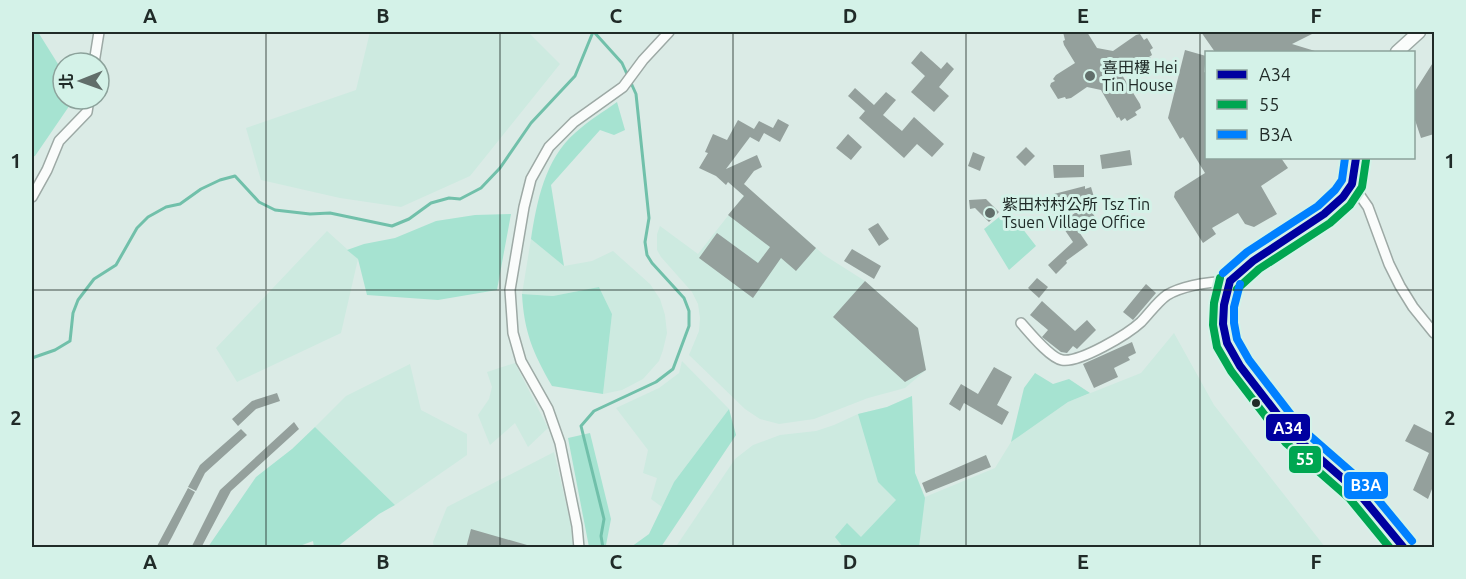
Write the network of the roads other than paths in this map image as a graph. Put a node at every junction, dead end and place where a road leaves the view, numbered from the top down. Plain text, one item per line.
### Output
1 (99, 32) edge
2 (669, 32) edge
3 (1419, 32) edge
4 (96, 51) edge
5 (1398, 51) edge
6 (87, 111) edge
7 (1356, 159) edge
8 (1352, 184) junction
9 (32, 197) edge
10 (1230, 281) junction
11 (1021, 323) dead end
12 (1434, 333) edge
13 (579, 548) edge
14 (1404, 548) edge

1 - 4 street
2 - 13 street
3 - 5 street
6 - 9 street
7 - 8 street
8 - 10 street
8 - 12 street
10 - 11 street
10 - 14 street

